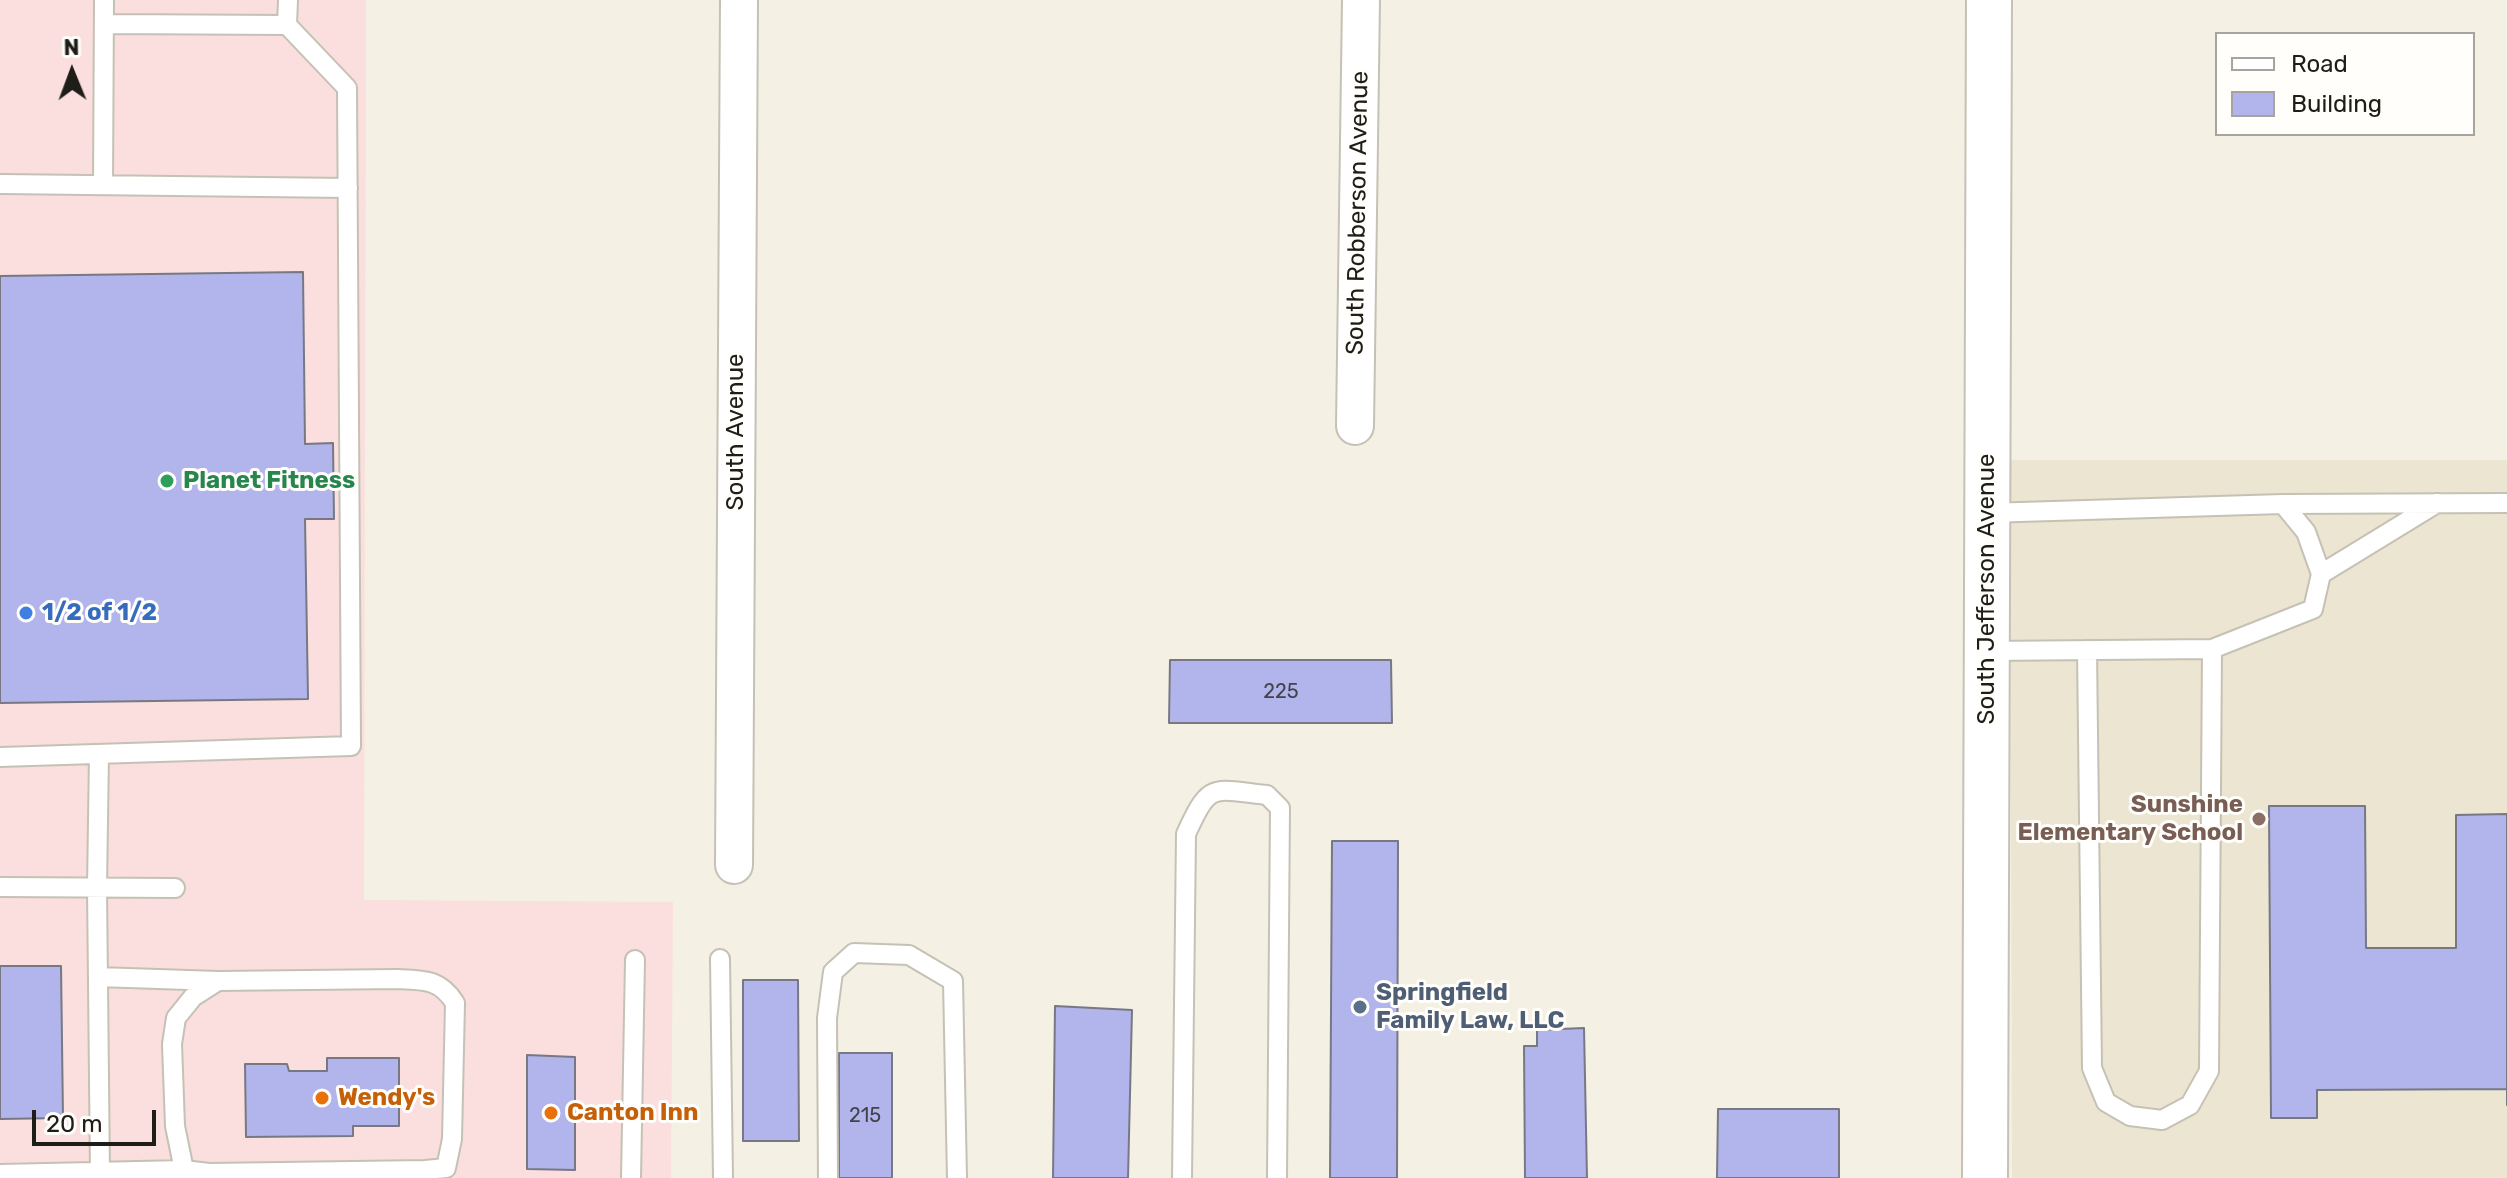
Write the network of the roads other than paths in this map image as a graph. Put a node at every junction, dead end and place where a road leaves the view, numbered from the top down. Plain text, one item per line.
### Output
1 (104, 0) edge
2 (288, 0) edge
3 (739, 0) edge
4 (1361, 0) edge
5 (1989, 0) edge
6 (104, 24) junction
7 (287, 25) junction
8 (0, 184) edge
9 (103, 185) junction
10 (348, 188) junction
11 (1355, 426) dead end
12 (2440, 502) junction
13 (2507, 503) edge
14 (2283, 504) junction
15 (1987, 513) junction
16 (2321, 574) junction
17 (2212, 649) junction
18 (2087, 650) junction
19 (1987, 651) junction
20 (99, 754) junction
21 (0, 757) edge
22 (734, 865) dead end
23 (0, 887) edge
24 (97, 888) junction
25 (175, 888) dead end
26 (720, 959) dead end
27 (635, 960) dead end
28 (98, 977) junction
29 (218, 981) junction
30 (446, 1173) edge
31 (100, 1174) junction
32 (184, 1174) edge
33 (13, 1175) edge
34 (631, 1178) edge
35 (723, 1178) edge
36 (828, 1178) edge
37 (957, 1178) edge
38 (1182, 1178) edge
39 (1277, 1178) edge
40 (1985, 1178) edge

1 - 6 lane
2 - 7 lane
3 - 22 street, South Avenue
4 - 11 street, South Robberson Avenue
5 - 15 main road, South Jefferson Avenue
6 - 7 lane
6 - 9 lane
7 - 10 lane
8 - 9 lane
9 - 10 lane
10 - 20 lane
12 - 13 lane
12 - 14 lane
12 - 16 lane
14 - 15 lane
14 - 16 lane
15 - 19 main road, South Jefferson Avenue
16 - 17 lane
17 - 18 lane
17 - 18 lane
18 - 19 lane
19 - 40 main road, South Jefferson Avenue
20 - 21 lane
20 - 24 lane
23 - 24 lane
24 - 25 lane
24 - 28 lane
26 - 35 lane
27 - 34 lane
28 - 29 lane
28 - 31 lane
29 - 30 lane
29 - 32 lane
30 - 32 lane
31 - 32 lane
31 - 33 lane
36 - 37 lane
38 - 39 lane

